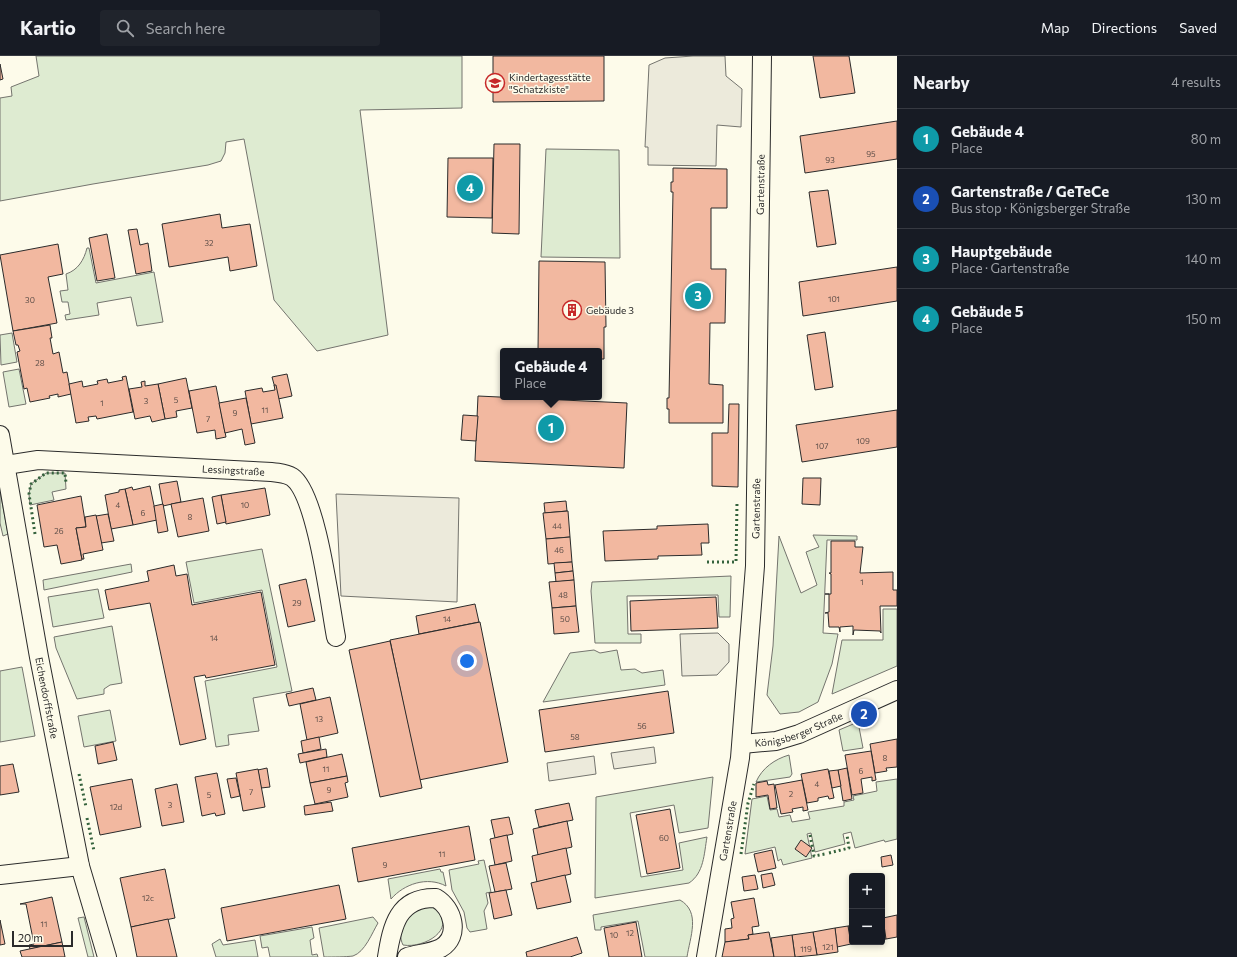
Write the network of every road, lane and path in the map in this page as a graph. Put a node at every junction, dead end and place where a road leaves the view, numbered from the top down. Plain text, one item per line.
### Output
1 (762, 56) edge
2 (0, 435) edge
3 (6, 465) junction
4 (336, 638) dead end
5 (897, 690) edge
6 (742, 744) junction
7 (80, 866) junction
8 (0, 876) edge
9 (107, 957) edge
10 (387, 957) edge
11 (407, 957) edge
12 (706, 957) edge

1 - 6 street, Gartenstraße
2 - 3 street, Eichendorffstraße
3 - 4 street, Lessingstraße
3 - 7 street, Eichendorffstraße
5 - 6 street, Königsberger Straße
6 - 12 street, Gartenstraße
7 - 8 street
7 - 9 street, Eichendorffstraße
10 - 11 street

